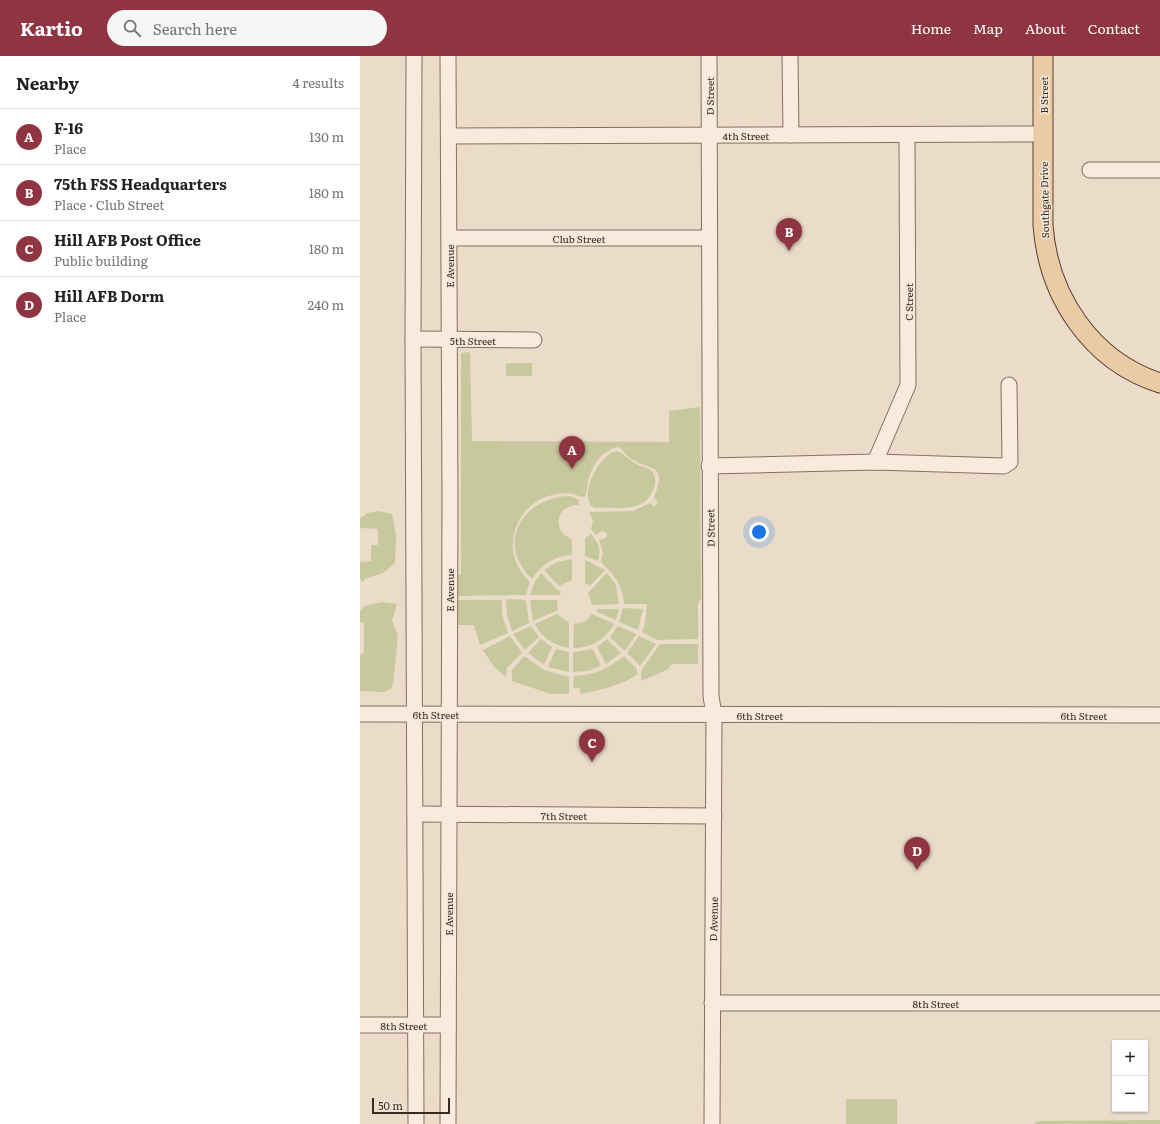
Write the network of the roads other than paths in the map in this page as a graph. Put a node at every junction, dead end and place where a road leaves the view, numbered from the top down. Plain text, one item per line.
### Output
1 (414, 56) edge
2 (448, 56) edge
3 (709, 56) edge
4 (790, 56) edge
5 (1043, 56) edge
6 (1043, 134) junction
7 (791, 135) junction
8 (907, 135) junction
9 (449, 136) junction
10 (710, 136) junction
11 (1090, 170) dead end
12 (1160, 170) edge
13 (449, 238) junction
14 (709, 238) junction
15 (413, 339) junction
16 (450, 340) junction
17 (534, 340) dead end
18 (1160, 383) edge
19 (1009, 384) dead end
20 (875, 462) junction
21 (709, 466) junction
22 (360, 714) edge
23 (415, 714) junction
24 (448, 714) junction
25 (714, 715) junction
26 (1160, 715) edge
27 (415, 814) junction
28 (448, 814) junction
29 (714, 816) junction
30 (712, 1003) junction
31 (1160, 1003) edge
32 (360, 1025) edge
33 (416, 1025) junction
34 (448, 1025) junction
35 (416, 1124) edge
36 (448, 1124) edge
37 (712, 1124) edge

1 - 15 street
2 - 9 street, E Avenue
3 - 10 street, D Street
4 - 7 street
5 - 6 main road, B Street
6 - 8 street, 4th Street
6 - 18 main road, Southgate Drive
7 - 8 street, 4th Street
7 - 10 street, 4th Street
8 - 20 street, C Street
9 - 10 street, 4th Street
9 - 13 street, E Avenue
10 - 14 street
11 - 12 street
13 - 14 street, Club Street
13 - 16 street, E Avenue
14 - 21 street, D Street
15 - 16 street, 5th Street
15 - 23 street
16 - 17 street, 5th Street
16 - 24 street, E Avenue
19 - 20 street
20 - 21 street
21 - 25 street, D Street
22 - 23 street, 6th Street
23 - 24 street, 6th Street
23 - 27 street
24 - 25 street, 6th Street
24 - 28 street, E Avenue
25 - 26 street, 6th Street
25 - 29 street, D Avenue
27 - 28 street, 7th Street
27 - 33 street
28 - 29 street, 7th Street
28 - 34 street, E Avenue
29 - 30 street, D Avenue
30 - 31 street, 8th Street
30 - 37 street, D Avenue
32 - 33 street, 8th Street
33 - 34 street, 8th Street
33 - 35 street
34 - 36 street, E Avenue

